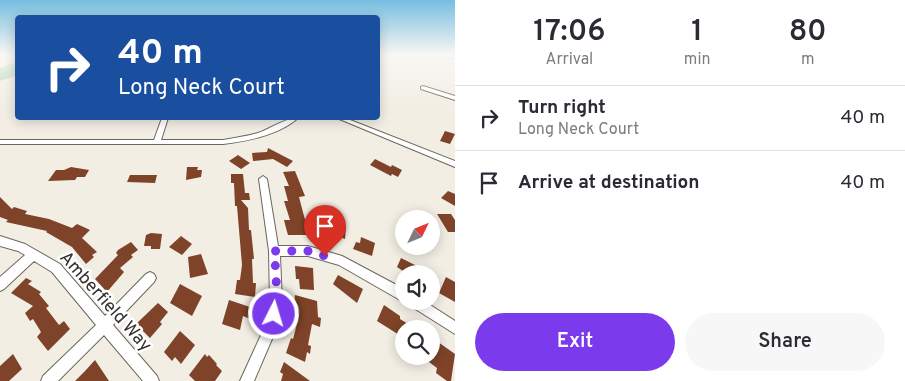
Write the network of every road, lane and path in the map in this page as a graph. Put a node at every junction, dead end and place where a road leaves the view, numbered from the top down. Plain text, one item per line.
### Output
1 (423, 88) dead end
2 (455, 98) edge
3 (164, 120) edge
4 (291, 120) edge
5 (345, 120) edge
6 (0, 142) edge
7 (157, 142) junction
8 (455, 164) edge
9 (263, 179) dead end
10 (0, 241) edge
11 (274, 251) junction
12 (33, 255) junction
13 (150, 278) dead end
14 (0, 285) edge
15 (395, 291) edge
16 (427, 310) edge
17 (104, 326) junction
18 (455, 328) edge
19 (48, 381) edge
20 (152, 381) edge
21 (247, 381) edge

1 - 2 street
3 - 7 street
4 - 7 street
5 - 8 street
6 - 7 street
9 - 11 street
10 - 12 street, Amberfield Way
11 - 15 street
11 - 21 street
12 - 14 street
12 - 17 street, Amberfield Way
13 - 17 street
16 - 18 street
17 - 19 street
17 - 20 street, Amberfield Way

